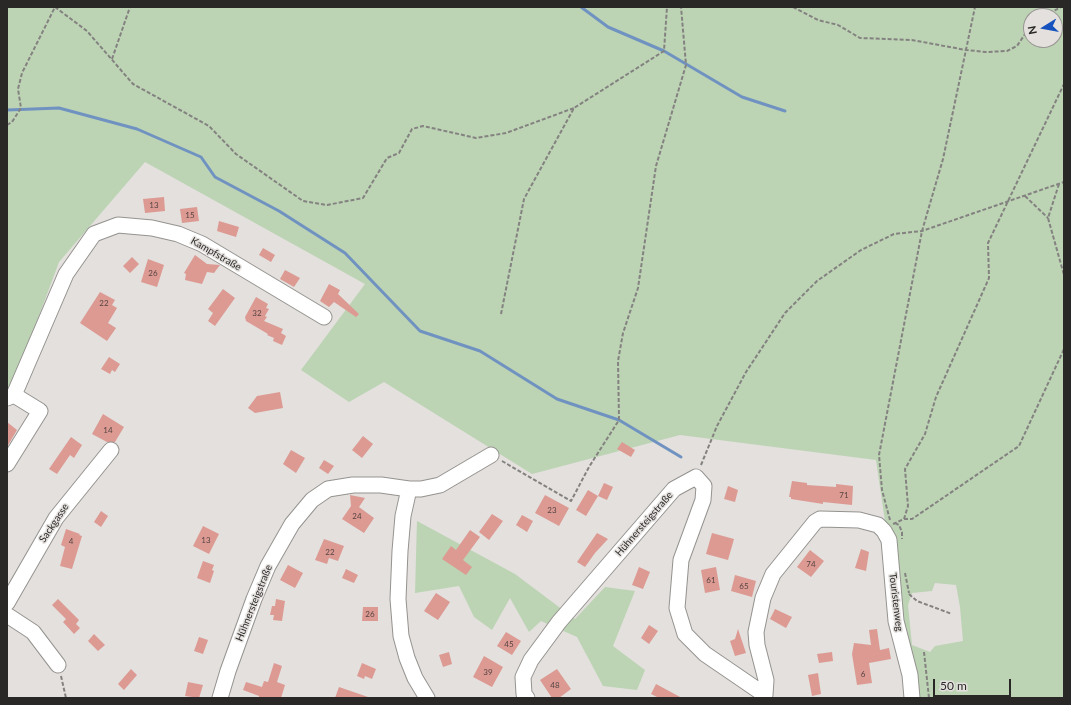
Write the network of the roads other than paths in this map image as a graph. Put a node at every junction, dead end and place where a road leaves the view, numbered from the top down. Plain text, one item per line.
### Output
1 (324, 317) dead end
2 (10, 396) edge
3 (111, 450) dead end
4 (491, 455) road end
5 (7, 464) edge
6 (409, 489) junction
7 (7, 603) edge
8 (7, 615) edge
9 (58, 665) road end
10 (766, 696) edge
11 (220, 698) edge
12 (427, 698) edge
13 (527, 698) edge
14 (912, 698) edge

1 - 2 street, Kampfstraße
2 - 5 street
3 - 7 street, Sackgasse
4 - 6 street, Hühnersteigstraße
6 - 11 street, Hühnersteigstraße
6 - 12 street
8 - 9 street
10 - 13 street, Hühnersteigstraße
10 - 14 street, Touristenweg

